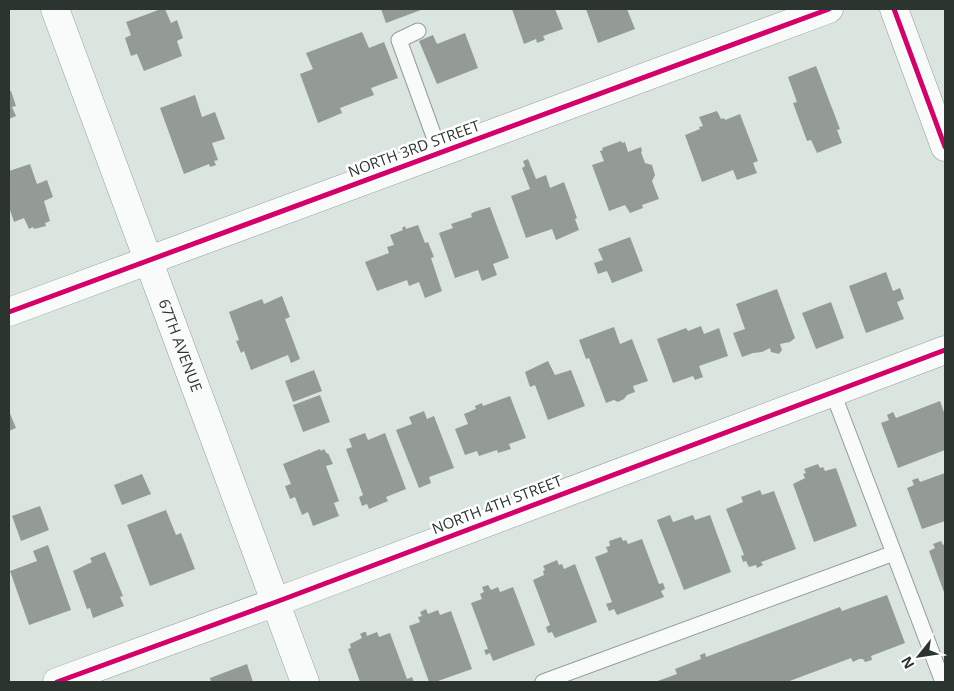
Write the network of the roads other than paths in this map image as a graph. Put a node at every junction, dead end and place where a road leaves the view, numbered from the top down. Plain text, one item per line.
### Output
1 (55, 9) edge
2 (829, 9) edge
3 (894, 9) edge
4 (418, 31) dead end
5 (945, 147) edge
6 (440, 153) junction
7 (149, 260) junction
8 (9, 312) edge
9 (945, 350) edge
10 (833, 393) junction
11 (894, 553) junction
12 (276, 602) junction
13 (57, 682) edge
14 (305, 682) edge
15 (542, 682) edge
16 (943, 682) edge

1 - 7 street, 67TH AVENUE
2 - 6 street, NORTH 3RD STREET
3 - 5 street
4 - 6 lane
6 - 7 street, NORTH 3RD STREET
7 - 8 street, NORTH 3RD STREET
7 - 12 street, 67TH AVENUE
9 - 10 street, NORTH 4TH STREET
10 - 11 lane
10 - 12 street, NORTH 4TH STREET
11 - 15 lane
11 - 16 lane
12 - 13 street, NORTH 4TH STREET
12 - 14 street, 67TH AVENUE

